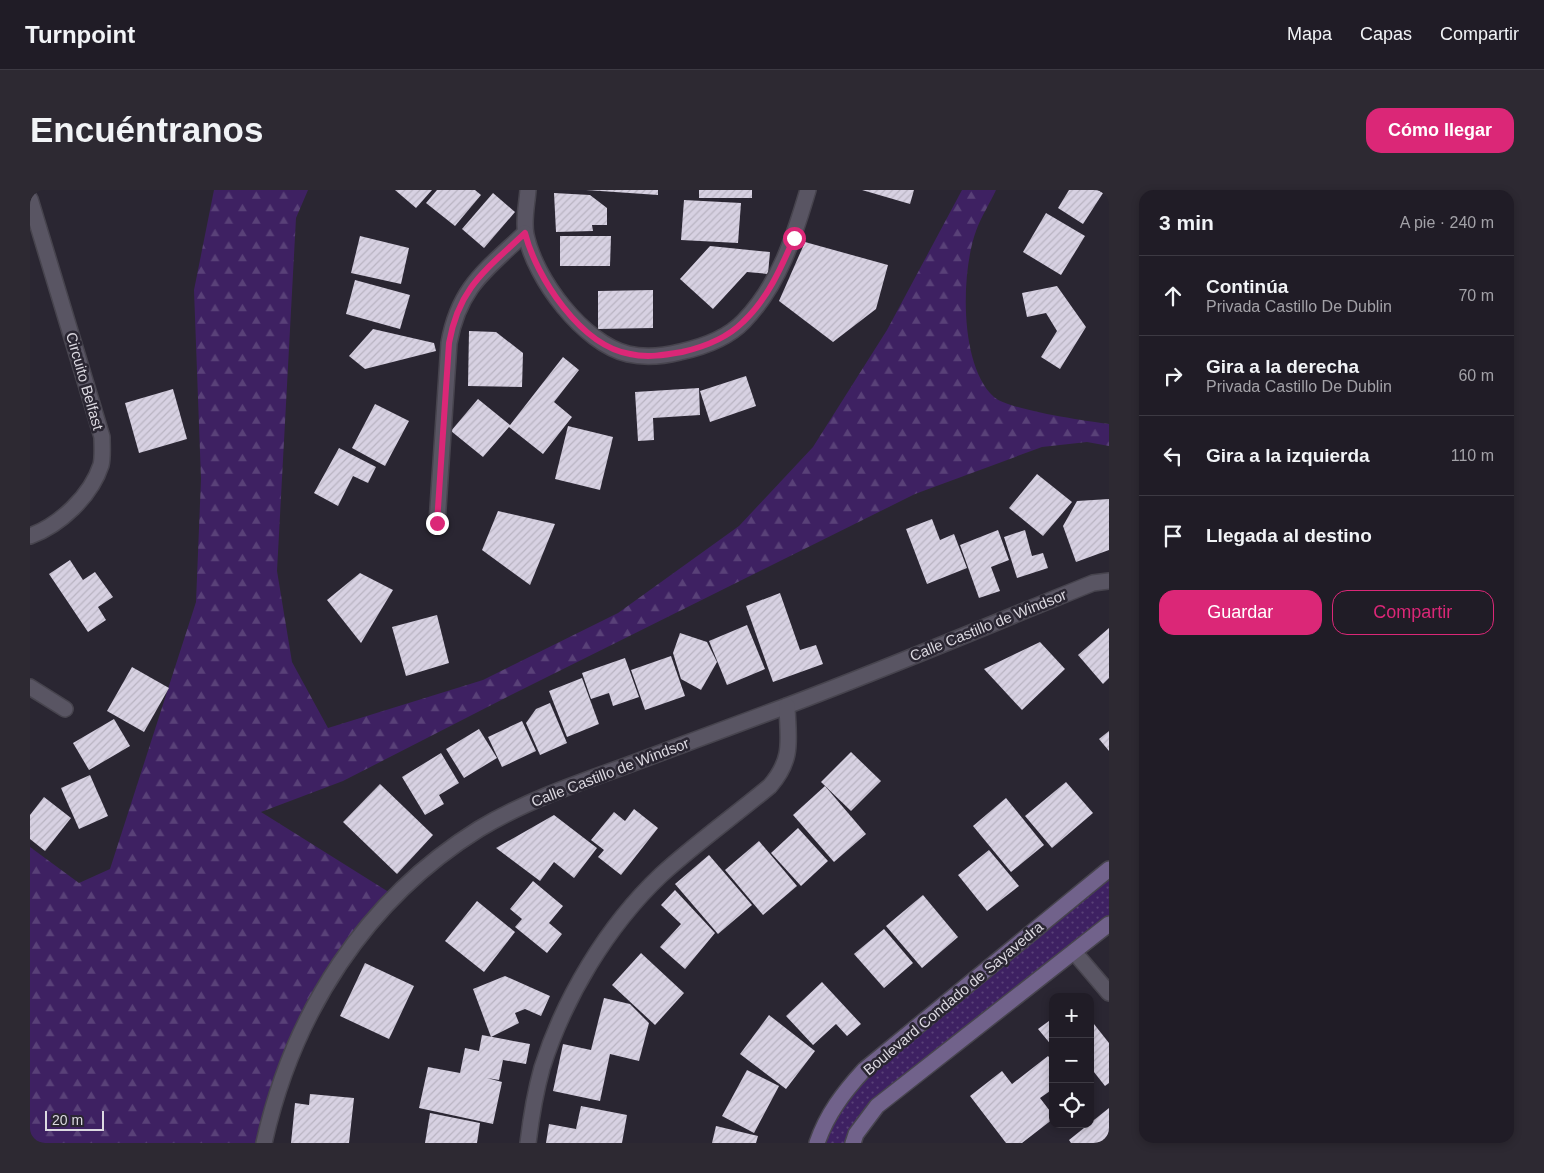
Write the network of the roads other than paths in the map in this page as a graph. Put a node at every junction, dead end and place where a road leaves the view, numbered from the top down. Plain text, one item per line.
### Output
1 (528, 190) edge
2 (808, 190) edge
3 (30, 199) edge
4 (525, 233) junction
5 (437, 523) dead end
6 (30, 536) edge
7 (1109, 581) edge
8 (30, 687) edge
9 (787, 706) junction
10 (64, 709) dead end
11 (1109, 869) edge
12 (1109, 924) edge
13 (1074, 953) junction
14 (1109, 994) edge
15 (264, 1143) edge
16 (528, 1143) edge
17 (817, 1143) edge
18 (852, 1143) edge

1 - 4 street
2 - 4 street
3 - 6 street, Circuito Belfast
4 - 5 street
7 - 9 street, Calle Castillo de Windsor
8 - 10 street
9 - 15 street, Calle Castillo de Windsor
9 - 16 street
11 - 17 street, Boulevard Condado de Sayavedra
12 - 13 street
13 - 14 street
13 - 18 street

